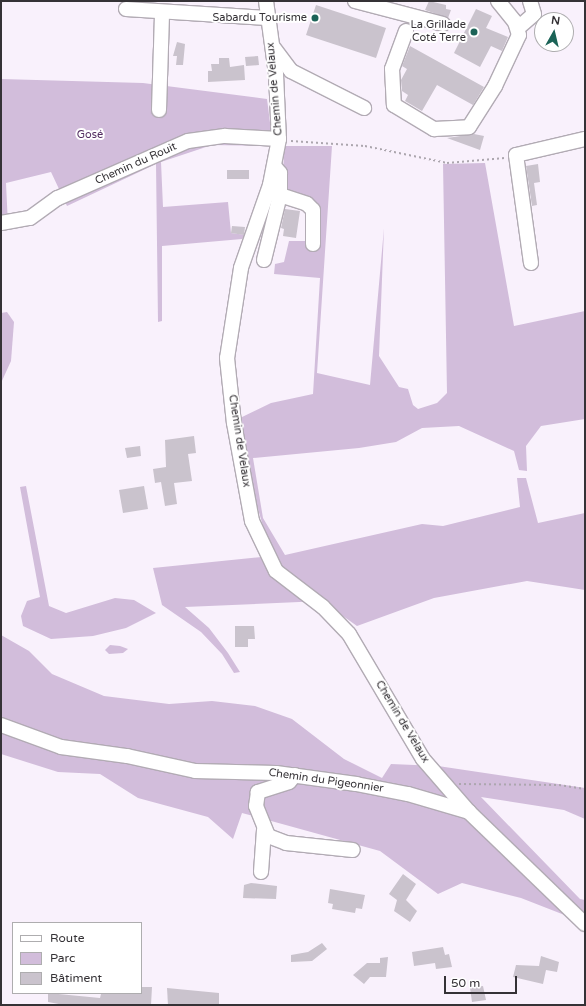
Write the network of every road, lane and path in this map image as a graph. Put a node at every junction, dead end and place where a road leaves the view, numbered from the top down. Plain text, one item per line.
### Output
1 (266, 1) edge
2 (354, 1) edge
3 (498, 1) edge
4 (530, 1) edge
5 (126, 9) dead end
6 (172, 9) edge
7 (268, 18) junction
8 (443, 24) dead end
9 (518, 28) junction
10 (406, 31) dead end
11 (272, 45) junction
12 (364, 108) dead end
13 (159, 110) dead end
14 (279, 139) junction
15 (585, 139) edge
16 (516, 155) junction
17 (274, 165) junction
18 (280, 195) junction
19 (1, 223) edge
20 (313, 244) dead end
21 (264, 260) dead end
22 (531, 263) dead end
23 (1, 725) edge
24 (295, 775) junction
25 (444, 784) junction
26 (585, 789) edge
27 (469, 812) junction
28 (264, 830) junction
29 (353, 850) dead end
30 (261, 872) dead end
31 (585, 924) edge

1 - 7 street, Chemin de Velaux
2 - 8 street
3 - 9 street
4 - 9 street
5 - 6 street
6 - 7 street
6 - 13 street
7 - 11 street, Chemin de Velaux
9 - 10 street
11 - 12 street
11 - 14 street, Chemin de Velaux
14 - 16 path
14 - 17 street, Chemin de Velaux
14 - 19 street, Chemin du Rouit
15 - 16 street
16 - 22 street
17 - 18 street
17 - 25 street, Chemin de Velaux
18 - 20 street
18 - 21 street
23 - 24 street, Chemin du Pigeonnier
24 - 27 street, Chemin du Pigeonnier
24 - 28 street
25 - 26 path
25 - 27 street, Chemin de Velaux
27 - 31 street, Chemin du Pigeonnier
28 - 29 street
28 - 30 street

